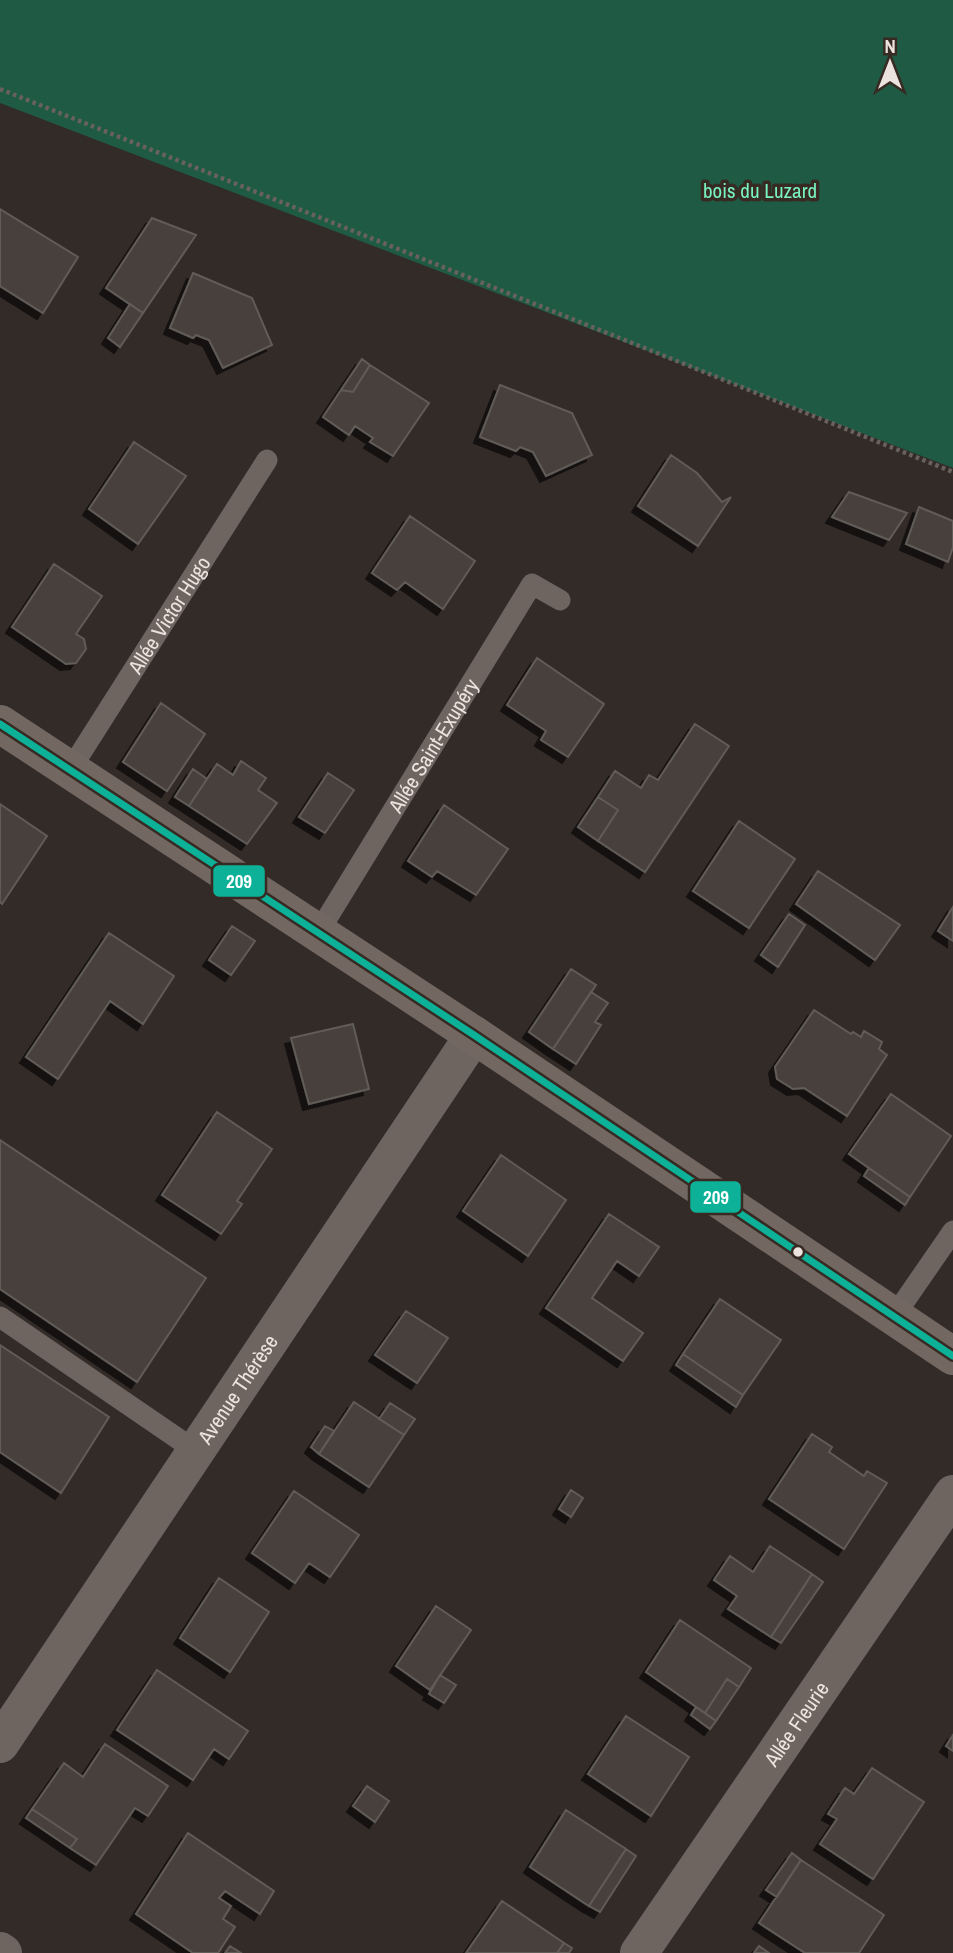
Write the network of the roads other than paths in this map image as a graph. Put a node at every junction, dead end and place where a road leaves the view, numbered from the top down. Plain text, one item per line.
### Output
1 (267, 460) dead end
2 (560, 600) dead end
3 (0, 724) edge
4 (70, 770) junction
5 (318, 933) junction
6 (474, 1035) junction
7 (953, 1231) edge
8 (895, 1315) junction
9 (0, 1317) edge
10 (953, 1356) edge
11 (196, 1451) junction
12 (953, 1494) edge
13 (0, 1744) edge
14 (639, 1953) edge

1 - 4 lane, Allée Victor Hugo
2 - 5 lane, Allée Saint-Exupéry
3 - 4 street
4 - 5 street
5 - 6 street
6 - 8 street
6 - 11 street, Avenue Thérèse
7 - 8 lane
8 - 10 street
9 - 11 lane
11 - 13 street, Avenue Thérèse
12 - 14 street, Allée Fleurie

